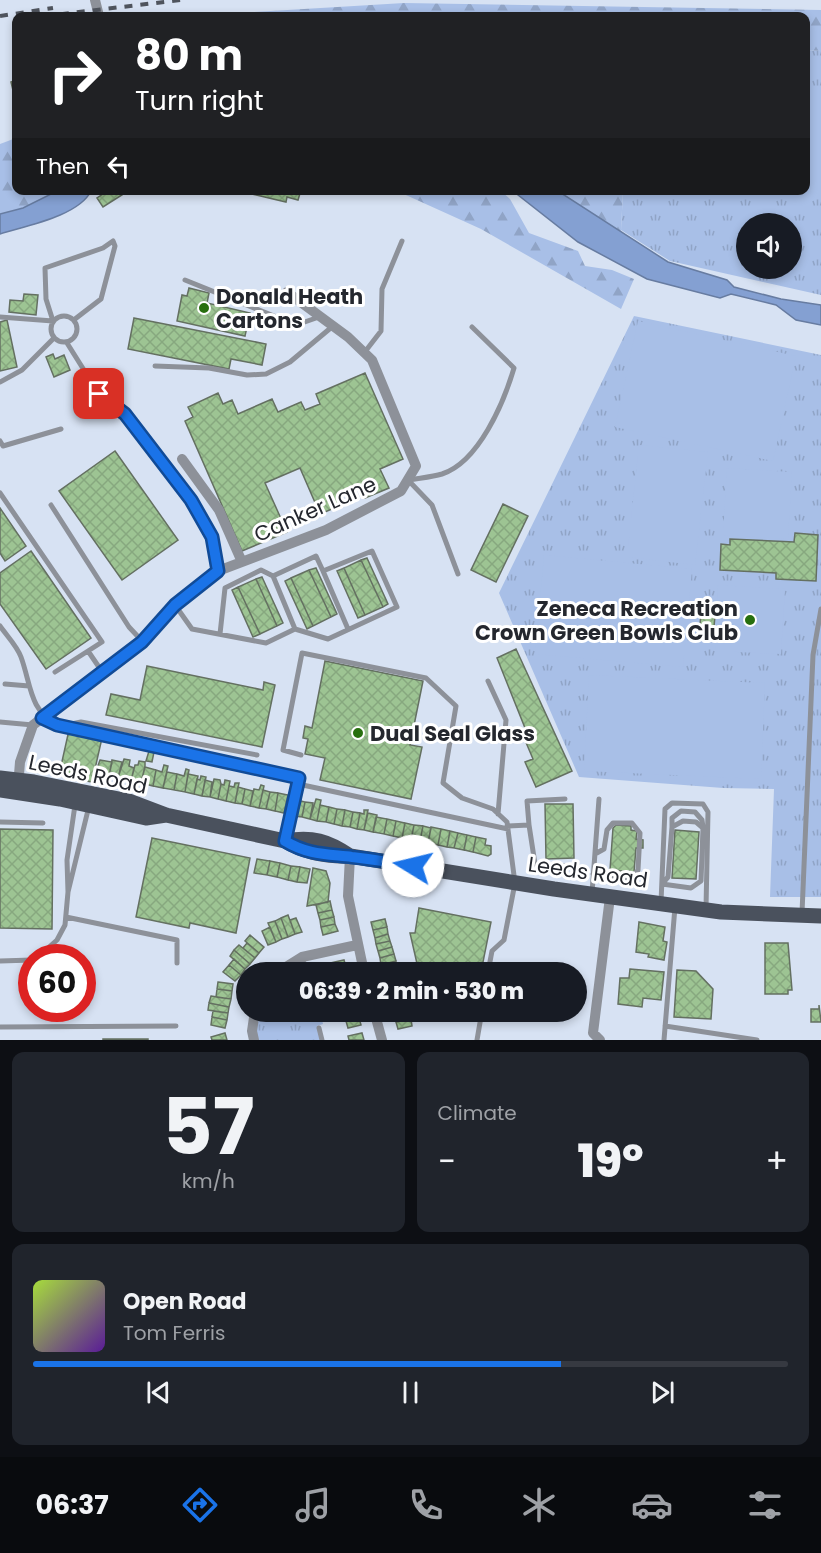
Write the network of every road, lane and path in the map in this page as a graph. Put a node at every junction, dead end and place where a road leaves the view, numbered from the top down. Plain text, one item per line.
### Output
1 (402, 241) dead end
2 (185, 280) dead end
3 (287, 292) dead end
4 (320, 316) junction
5 (0, 317) edge
6 (75, 319) junction
7 (52, 321) junction
8 (333, 326) junction
9 (472, 327) dead end
10 (54, 338) junction
11 (67, 343) junction
12 (364, 353) junction
13 (155, 366) dead end
14 (0, 383) edge
15 (61, 429) dead end
16 (0, 441) edge
17 (182, 459) dead end
18 (408, 480) junction
19 (0, 492) edge
20 (51, 505) dead end
21 (242, 562) junction
22 (218, 571) junction
23 (323, 571) junction
24 (458, 574) dead end
25 (273, 576) junction
26 (175, 605) junction
27 (821, 609) edge
28 (0, 626) edge
29 (295, 629) junction
30 (348, 629) junction
31 (220, 634) junction
32 (142, 642) junction
33 (88, 651) junction
34 (55, 672) dead end
35 (103, 673) junction
36 (488, 681) dead end
37 (5, 684) dead end
38 (29, 686) junction
39 (42, 718) junction
40 (0, 722) edge
41 (33, 725) junction
42 (62, 726) junction
43 (257, 755) dead end
44 (301, 755) dead end
45 (0, 778) edge
46 (298, 784) junction
47 (18, 785) junction
48 (0, 790) edge
49 (565, 799) dead end
50 (599, 799) dead end
51 (83, 800) junction
52 (498, 814) junction
53 (0, 822) edge
54 (43, 823) dead end
55 (529, 825) junction
56 (508, 827) junction
57 (672, 827) junction
58 (703, 828) junction
59 (285, 841) junction
60 (595, 854) junction
61 (351, 856) junction
62 (566, 866) dead end
63 (593, 874) junction
64 (701, 881) junction
65 (515, 883) junction
66 (662, 884) junction
67 (707, 891) junction
68 (68, 892) junction
69 (592, 894) junction
70 (610, 897) junction
71 (668, 905) junction
72 (706, 910) junction
73 (801, 915) junction
74 (821, 916) edge
75 (66, 917) junction
76 (53, 944) edge
77 (357, 945) junction
78 (302, 957) junction
79 (18, 960) edge
80 (0, 961) edge
81 (294, 962) edge
82 (303, 962) edge
83 (361, 962) edge
84 (490, 962) edge
85 (177, 963) dead end
86 (253, 1022) edge
87 (377, 1022) edge
88 (480, 1022) edge
89 (176, 1026) dead end
90 (666, 1026) junction
91 (0, 1028) edge
92 (320, 1028) dead end
93 (715, 1032) junction
94 (596, 1038) edge
95 (254, 1040) edge
96 (322, 1040) edge
97 (382, 1040) edge
98 (477, 1040) edge
99 (664, 1040) edge
100 (715, 1040) edge
101 (757, 1040) edge

1 - 12 lane
2 - 4 lane
3 - 4 street, Canker Lane
4 - 8 street, Canker Lane
5 - 7 lane
6 - 7 lane
6 - 7 lane
6 - 11 lane
7 - 10 lane
8 - 12 street, Canker Lane
8 - 13 lane
9 - 18 lane
10 - 11 lane
10 - 14 lane
11 - 22 lane
12 - 18 street, Canker Lane
15 - 16 lane
17 - 21 street, Canker Lane
18 - 21 street, Canker Lane
18 - 24 lane
19 - 33 lane
20 - 32 lane
21 - 22 street, Canker Lane
22 - 26 street, Canker Lane
23 - 25 lane
23 - 30 lane
23 - 30 lane
25 - 29 lane
25 - 31 lane
26 - 31 lane
26 - 32 street, Canker Lane
27 - 73 lane
28 - 38 lane
29 - 30 lane
29 - 31 lane
32 - 35 street, Canker Lane
33 - 34 lane
33 - 35 lane
35 - 39 street, Canker Lane
36 - 52 lane
37 - 38 lane
38 - 39 lane
39 - 41 street, Canker Lane
39 - 42 lane
40 - 41 lane
41 - 47 street
42 - 43 lane
42 - 46 lane
44 - 52 lane
45 - 47 main road, Leeds Road
46 - 56 lane
46 - 59 lane
47 - 48 main road, Leeds Road
47 - 51 main road, Leeds Road
49 - 55 lane
50 - 60 lane
51 - 59 main road, Leeds Road
51 - 68 lane
51 - 68 lane
52 - 56 lane
53 - 54 lane
55 - 56 lane
55 - 62 lane
56 - 65 lane
57 - 58 lane
57 - 58 lane
57 - 66 lane
58 - 64 lane
59 - 61 main road, Leeds Road
60 - 63 lane
60 - 63 lane
61 - 65 main road, Leeds Road
61 - 77 street
63 - 69 lane
64 - 66 lane
64 - 67 lane
65 - 69 main road, Leeds Road
65 - 84 lane
66 - 67 lane
66 - 71 lane
67 - 72 lane
68 - 75 lane
69 - 70 main road, Leeds Road
70 - 71 main road, Leeds Road
70 - 94 street
71 - 72 main road, Leeds Road
71 - 90 lane
72 - 73 main road, Leeds Road
73 - 74 main road, Leeds Road
75 - 76 lane
75 - 85 lane
77 - 78 street
77 - 83 street
78 - 81 street
78 - 82 lane
79 - 80 lane
86 - 95 street
87 - 97 street
88 - 98 lane
89 - 91 lane
90 - 93 lane
90 - 99 lane
92 - 96 lane
93 - 100 lane
93 - 101 lane

